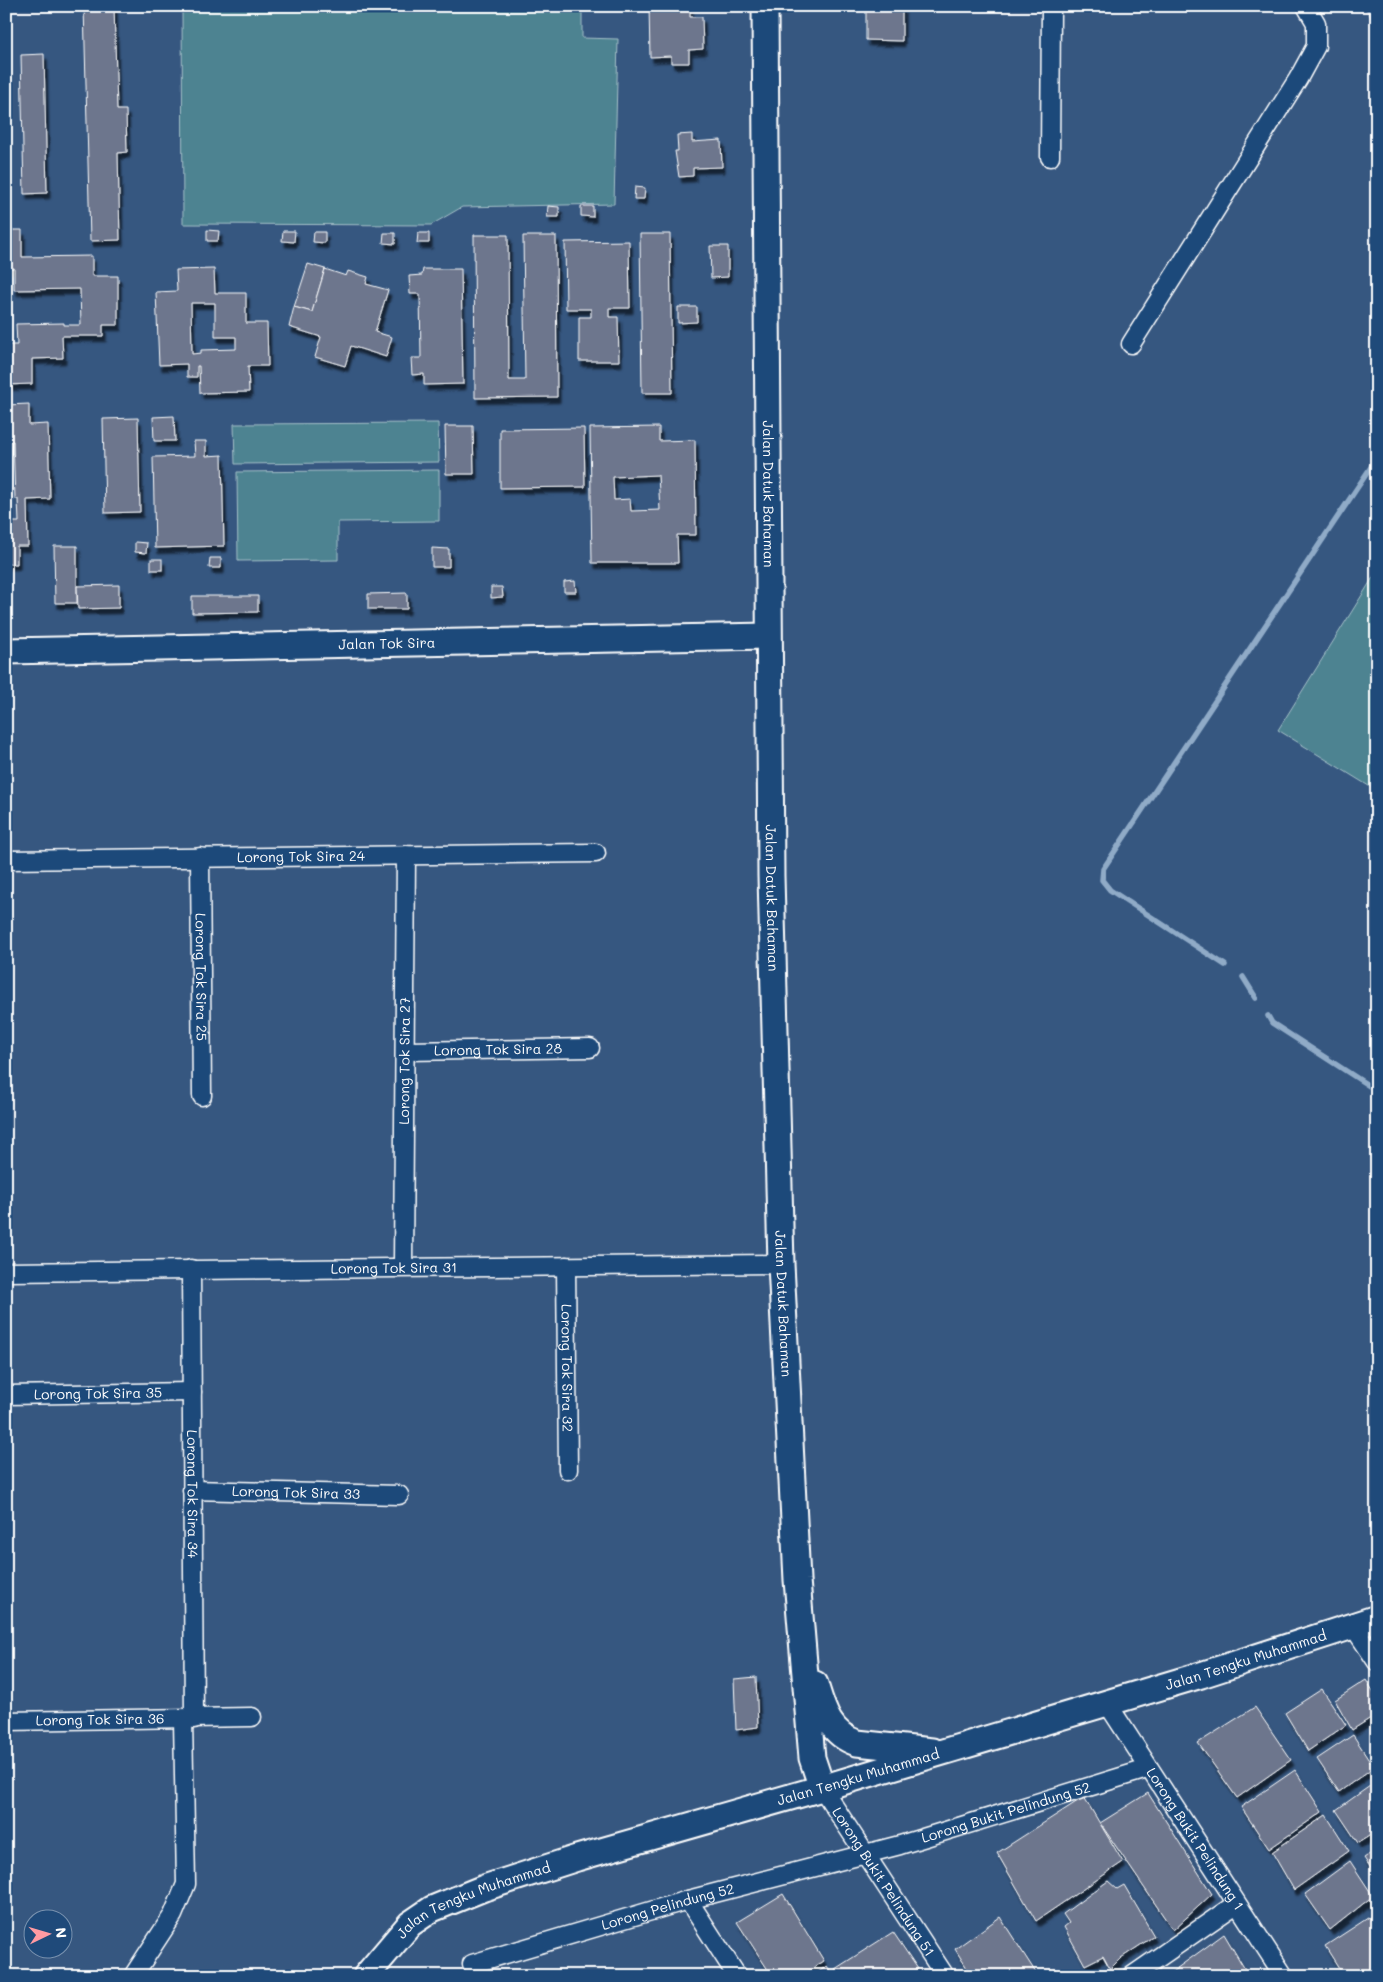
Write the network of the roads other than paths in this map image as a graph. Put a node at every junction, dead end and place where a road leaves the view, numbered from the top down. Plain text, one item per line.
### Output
1 (765, 6) edge
2 (1051, 6) edge
3 (1306, 6) edge
4 (1050, 157) dead end
5 (1131, 344) dead end
6 (768, 636) junction
7 (6, 651) edge
8 (596, 853) dead end
9 (406, 855) junction
10 (200, 857) junction
11 (6, 860) edge
12 (590, 1048) dead end
13 (406, 1051) junction
14 (202, 1096) dead end
15 (781, 1264) junction
16 (403, 1266) junction
17 (566, 1266) junction
18 (191, 1269) junction
19 (6, 1272) edge
20 (192, 1392) junction
21 (6, 1395) edge
22 (568, 1470) dead end
23 (192, 1490) junction
24 (399, 1495) dead end
25 (1377, 1618) edge
26 (1353, 1626) junction
27 (803, 1654) junction
28 (1377, 1662) edge
29 (1107, 1704) junction
30 (252, 1717) dead end
31 (189, 1719) junction
32 (6, 1721) edge
33 (943, 1752) junction
34 (1148, 1769) junction
35 (822, 1788) junction
36 (863, 1854) junction
37 (688, 1900) junction
38 (1236, 1904) junction
39 (472, 1964) dead end
40 (133, 1976) edge
41 (366, 1976) edge
42 (738, 1976) edge
43 (945, 1976) edge
44 (1132, 1976) edge
45 (1284, 1976) edge

1 - 6 street, Jalan Datuk Bahaman
2 - 4 street
3 - 5 street
6 - 7 street, Jalan Tok Sira
6 - 15 street, Jalan Datuk Bahaman
8 - 9 street, Lorong Tok Sira 24
9 - 10 street, Lorong Tok Sira 24
9 - 13 street, Lorong Tok Sira 27
10 - 11 street, Lorong Tok Sira 24
10 - 14 street, Lorong Tok Sira 25
12 - 13 street, Lorong Tok Sira 28
13 - 16 street, Lorong Tok Sira 27
15 - 17 street, Lorong Tok Sira 31
15 - 27 street, Jalan Datuk Bahaman
16 - 17 street, Lorong Tok Sira 31
16 - 18 street, Lorong Tok Sira 31
17 - 22 street, Lorong Tok Sira 32
18 - 19 street, Lorong Tok Sira 31
18 - 20 street, Lorong Tok Sira 34
20 - 21 street, Lorong Tok Sira 35
20 - 23 street, Lorong Tok Sira 34
23 - 24 street, Lorong Tok Sira 33
23 - 31 street, Lorong Tok Sira 34
25 - 26 street, Jalan Tengku Muhammad
26 - 28 street
26 - 29 street, Jalan Tengku Muhammad
27 - 33 street
27 - 35 street, Jalan Datuk Bahaman
29 - 33 street, Jalan Tengku Muhammad
29 - 34 street, Lorong Bukit Pelindung 1
30 - 31 street, Lorong Tok Sira 36
31 - 32 street, Lorong Tok Sira 36
31 - 40 street, Lorong Tok Sira 34
33 - 35 street, Jalan Tengku Muhammad
34 - 36 street, Lorong Bukit Pelindung 52
34 - 38 street, Lorong Bukit Pelindung 1
35 - 36 street, Lorong Bukit Pelindung 51
35 - 41 street, Jalan Tengku Muhammad
36 - 37 street, Lorong Pelindung 52
36 - 43 street, Lorong Bukit Pelindung 51
37 - 39 street, Lorong Pelindung 52
37 - 42 street
38 - 44 street
38 - 45 street, Lorong Bukit Pelindung 1

